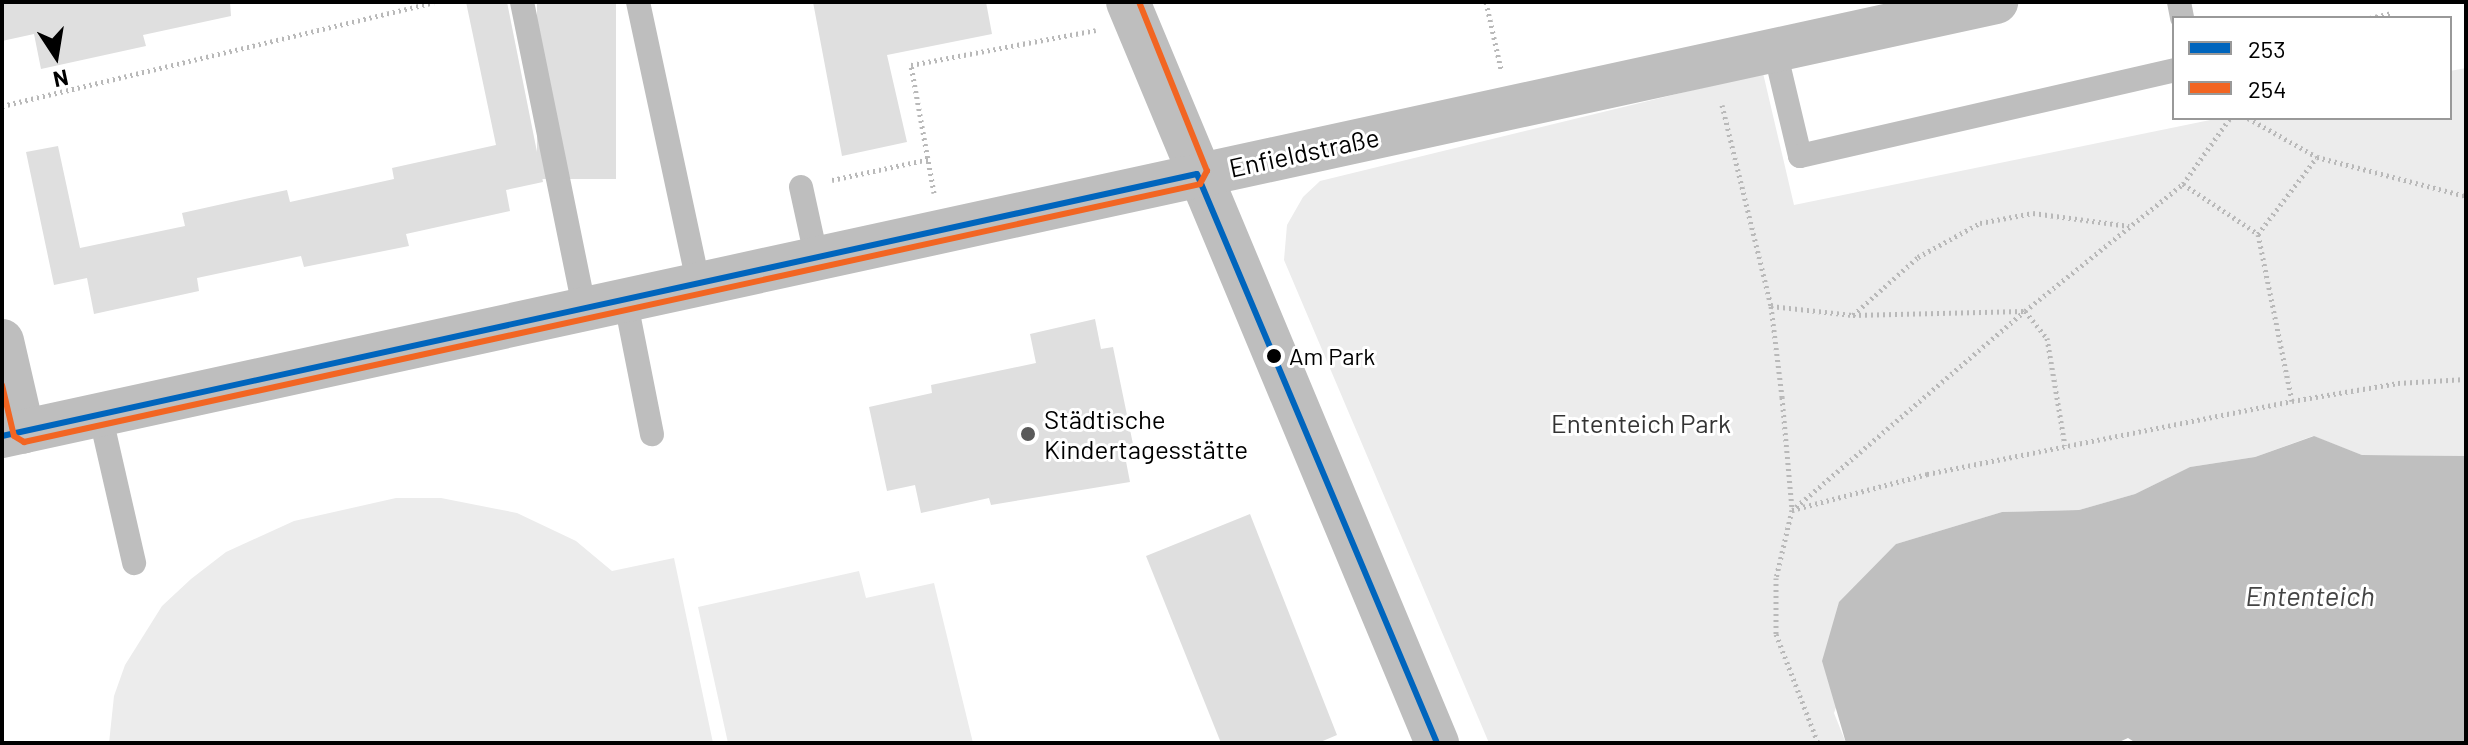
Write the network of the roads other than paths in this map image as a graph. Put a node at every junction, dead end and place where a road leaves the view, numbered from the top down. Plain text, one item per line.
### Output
1 (522, 2) edge
2 (638, 2) edge
3 (1996, 2) edge
4 (1132, 12) edge
5 (1775, 51) junction
6 (2172, 70) edge
7 (1197, 174) junction
8 (801, 187) road end
9 (816, 256) junction
10 (698, 282) junction
11 (604, 303) junction
12 (2, 341) edge
13 (100, 414) junction
14 (12, 434) edge
15 (652, 434) dead end
16 (134, 563) dead end
17 (1437, 743) edge

1 - 11 lane
2 - 10 lane
3 - 5 street, Enfieldstraße
4 - 7 street
5 - 6 lane
5 - 7 street, Enfieldstraße
7 - 9 street, Enfieldstraße
7 - 17 street
8 - 9 lane
9 - 10 street, Enfieldstraße
10 - 11 street, Enfieldstraße
11 - 13 street, Enfieldstraße
11 - 15 lane
12 - 14 street
13 - 14 street, Enfieldstraße
13 - 16 lane

